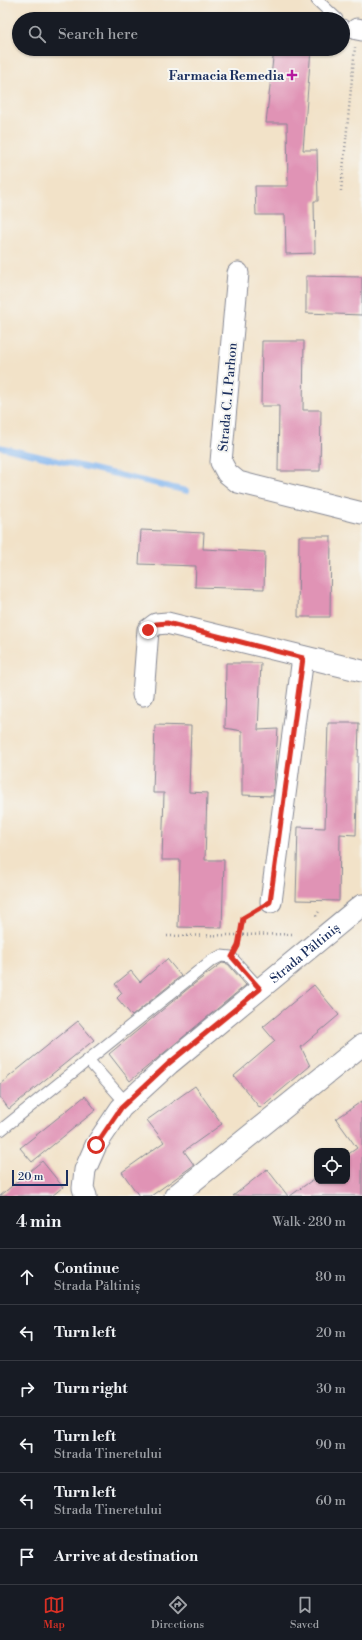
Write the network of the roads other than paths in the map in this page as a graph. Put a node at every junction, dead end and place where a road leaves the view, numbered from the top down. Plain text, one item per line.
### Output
1 (317, 0) edge
2 (330, 12) edge
3 (238, 273) dead end
4 (362, 513) edge
5 (303, 658) junction
6 (362, 671) edge
7 (143, 695) dead end
8 (270, 902) road end
9 (362, 905) edge
10 (260, 989) junction
11 (362, 1045) edge
12 (88, 1060) junction
13 (126, 1104) junction
14 (1, 1130) edge
15 (86, 1196) edge
16 (175, 1196) edge

1 - 2 lane
3 - 4 street, Strada C. I. Parhon
5 - 6 street
5 - 7 street
5 - 8 street
9 - 10 street, Strada Păltiniș
10 - 12 lane
10 - 13 street, Strada Păltiniș
11 - 16 street
12 - 13 lane
12 - 14 lane
13 - 15 street, Strada Păltiniș

